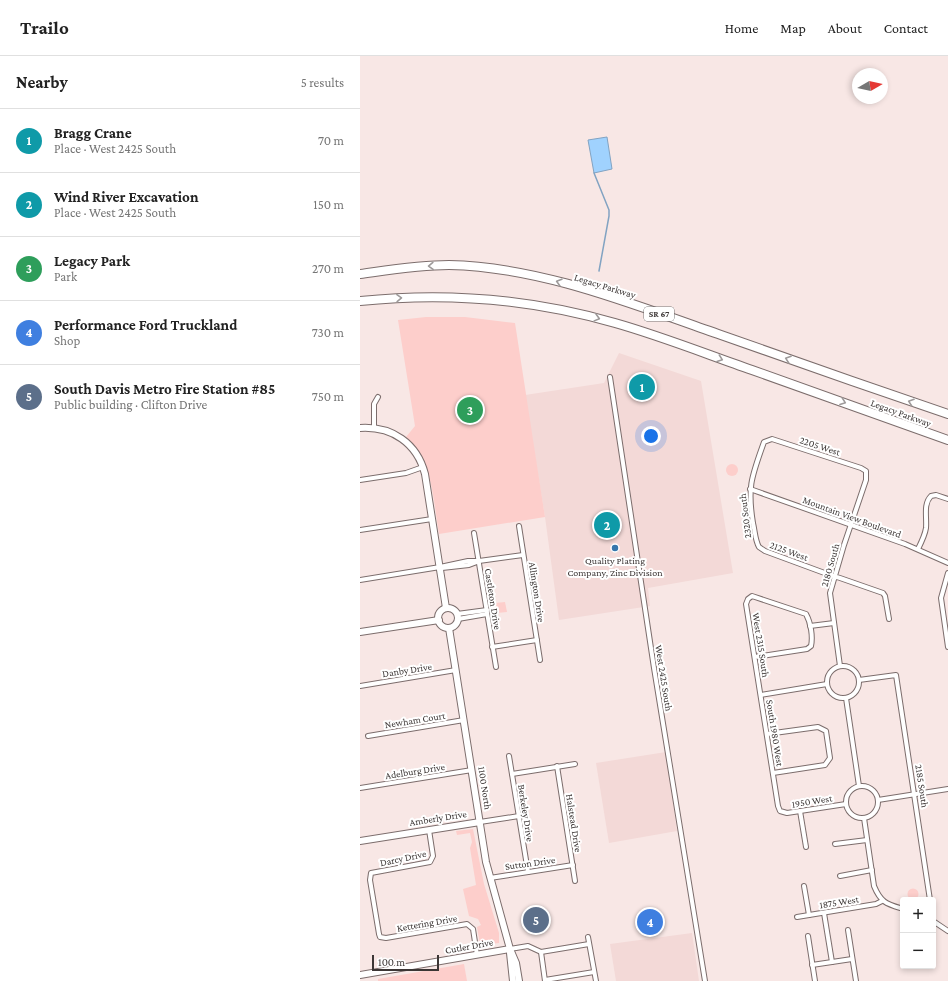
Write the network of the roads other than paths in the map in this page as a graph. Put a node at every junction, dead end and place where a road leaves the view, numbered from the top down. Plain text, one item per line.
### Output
1 (360, 274) edge
2 (360, 301) edge
3 (610, 377) dead end
4 (378, 397) dead end
5 (948, 414) edge
6 (360, 428) edge
7 (374, 428) junction
8 (768, 439) joint
9 (948, 440) edge
10 (423, 467) junction
11 (866, 471) joint
12 (360, 480) edge
13 (750, 489) junction
14 (948, 499) edge
15 (432, 519) junction
16 (850, 525) junction
17 (519, 526) dead end
18 (360, 530) edge
19 (474, 533) dead end
20 (758, 547) joint
21 (918, 549) junction
22 (523, 555) junction
23 (479, 561) junction
24 (948, 563) edge
25 (440, 567) junction
26 (948, 573) edge
27 (835, 576) junction
28 (360, 580) edge
29 (446, 608) junction
30 (487, 612) junction
31 (458, 617) junction
32 (889, 619) dead end
33 (438, 620) junction
34 (834, 622) junction
35 (810, 626) junction
36 (449, 628) junction
37 (360, 632) edge
38 (947, 636) edge
39 (537, 640) junction
40 (492, 647) junction
41 (948, 647) edge
42 (755, 657) junction
43 (540, 660) dead end
44 (840, 666) junction
45 (496, 667) dead end
46 (456, 670) junction
47 (859, 680) junction
48 (827, 684) junction
49 (360, 686) edge
50 (761, 695) junction
51 (846, 698) junction
52 (464, 720) junction
53 (767, 734) junction
54 (368, 736) dead end
55 (509, 756) dead end
56 (575, 764) dead end
57 (557, 766) junction
58 (472, 770) junction
59 (773, 773) junction
60 (512, 774) junction
61 (859, 786) junction
62 (360, 788) edge
63 (948, 789) edge
64 (915, 794) junction
65 (878, 800) junction
66 (846, 804) junction
67 (780, 811) joint
68 (800, 811) junction
69 (519, 816) junction
70 (864, 818) junction
71 (480, 822) junction
72 (429, 830) junction
73 (867, 840) junction
74 (360, 841) edge
75 (835, 844) dead end
76 (806, 847) dead end
77 (573, 865) junction
78 (872, 870) junction
79 (528, 872) junction
80 (840, 876) dead end
81 (490, 878) junction
82 (575, 881) dead end
83 (804, 886) dead end
84 (930, 897) edge
85 (882, 901) junction
86 (900, 908) edge
87 (824, 913) junction
88 (809, 915) junction
89 (797, 917) dead end
90 (936, 923) edge
91 (848, 930) dead end
92 (948, 931) edge
93 (808, 936) dead end
94 (380, 937) joint
95 (588, 937) dead end
96 (590, 944) junction
97 (510, 949) junction
98 (540, 952) junction
99 (477, 955) junction
100 (852, 959) junction
101 (832, 962) junction
102 (812, 965) junction
103 (594, 972) junction
104 (360, 975) edge
105 (513, 981) edge
106 (519, 981) edge
107 (545, 981) edge
108 (596, 981) edge
109 (705, 981) edge
110 (815, 981) edge
111 (856, 981) edge

5 -> 1 highway, Legacy Parkway / SR 67
2 -> 9 highway, Legacy Parkway / SR 67
3 - 109 street, West 2425 South
4 - 7 street
6 - 7 street
7 - 10 street
8 - 11 street, 2205 West
8 - 13 street, 2320 South
10 - 12 street
10 - 15 street
11 - 16 street, 2180 South
13 - 16 street, Mountain View Boulevard
13 - 20 street, 2320 South
14 - 21 street
15 - 18 street
15 - 25 street
16 - 21 street, Mountain View Boulevard
16 - 27 street, 2180 South
17 - 22 street, Allington Drive
19 - 23 street, Castleton Drive
20 - 27 street, 2125 West
21 - 24 street, Mountain View Boulevard
22 - 23 street
22 - 39 street, Allington Drive
23 - 25 street
23 - 30 street, Castleton Drive
25 - 28 street
25 - 29 street
26 - 38 street
27 - 32 street, 2125 West
27 - 34 street, 2180 South
29 - 31 street
29 - 33 street
30 - 31 street
30 - 40 street, Castleton Drive
31 - 36 street
33 - 36 street
33 - 37 street
34 - 35 street
34 - 44 street, 2180 South
35 - 42 street
35 - 42 street, West 2315 South
36 - 46 street, 1100 North
38 - 41 street
39 - 40 street
39 - 43 street, Allington Drive
40 - 45 street, Castleton Drive
42 - 50 street, West 2315 South
44 - 47 street
44 - 48 street
46 - 49 street, Danby Drive
46 - 52 street, 1100 North
47 - 51 street
47 - 64 street, 2185 South
48 - 50 street
48 - 51 street
50 - 53 street, South 1980 West
51 - 61 street
52 - 54 street, Newham Court
52 - 58 street, 1100 North
53 - 59 street, South 1980 West
53 - 59 street, South 1980 West
55 - 60 street, Berkeley Drive
56 - 57 street
57 - 60 street
57 - 77 street, Halstead Drive
58 - 62 street, Adelburg Drive
58 - 71 street, 1100 North
59 - 67 street, South 1980 West
60 - 69 street, Berkeley Drive
61 - 65 street
61 - 66 street
63 - 64 street
64 - 65 street
64 - 84 street, 2185 South
65 - 70 street
66 - 68 street, 1950 West
66 - 70 street
67 - 68 street, 1950 West
68 - 76 street
69 - 71 street, Amberly Drive
69 - 79 street, Berkeley Drive
70 - 73 street
71 - 72 street, Amberly Drive
71 - 81 street, 1100 North
72 - 74 street, Amberly Drive
72 - 94 street, Darcy Drive
73 - 75 street
73 - 78 street
77 - 79 street, Sutton Drive
77 - 82 street, Halstead Drive
78 - 80 street
78 - 85 street
79 - 81 street, Sutton Drive
81 - 97 street, 1100 North
83 - 88 street
85 - 86 street
85 - 87 street, 1875 West
87 - 88 street, 1875 West
87 - 101 street
88 - 89 street, 1875 West
90 - 92 street
91 - 100 street
93 - 102 street
94 - 99 street, Kettering Drive
95 - 96 street
96 - 98 street
96 - 103 street
97 - 98 street
97 - 99 street, Cutler Drive
97 - 105 street, 1100 North
97 - 106 street, 1100 North
98 - 107 street
99 - 104 street, Cutler Drive
100 - 101 street
100 - 111 street
101 - 102 street
102 - 110 street
103 - 107 street
103 - 108 street

